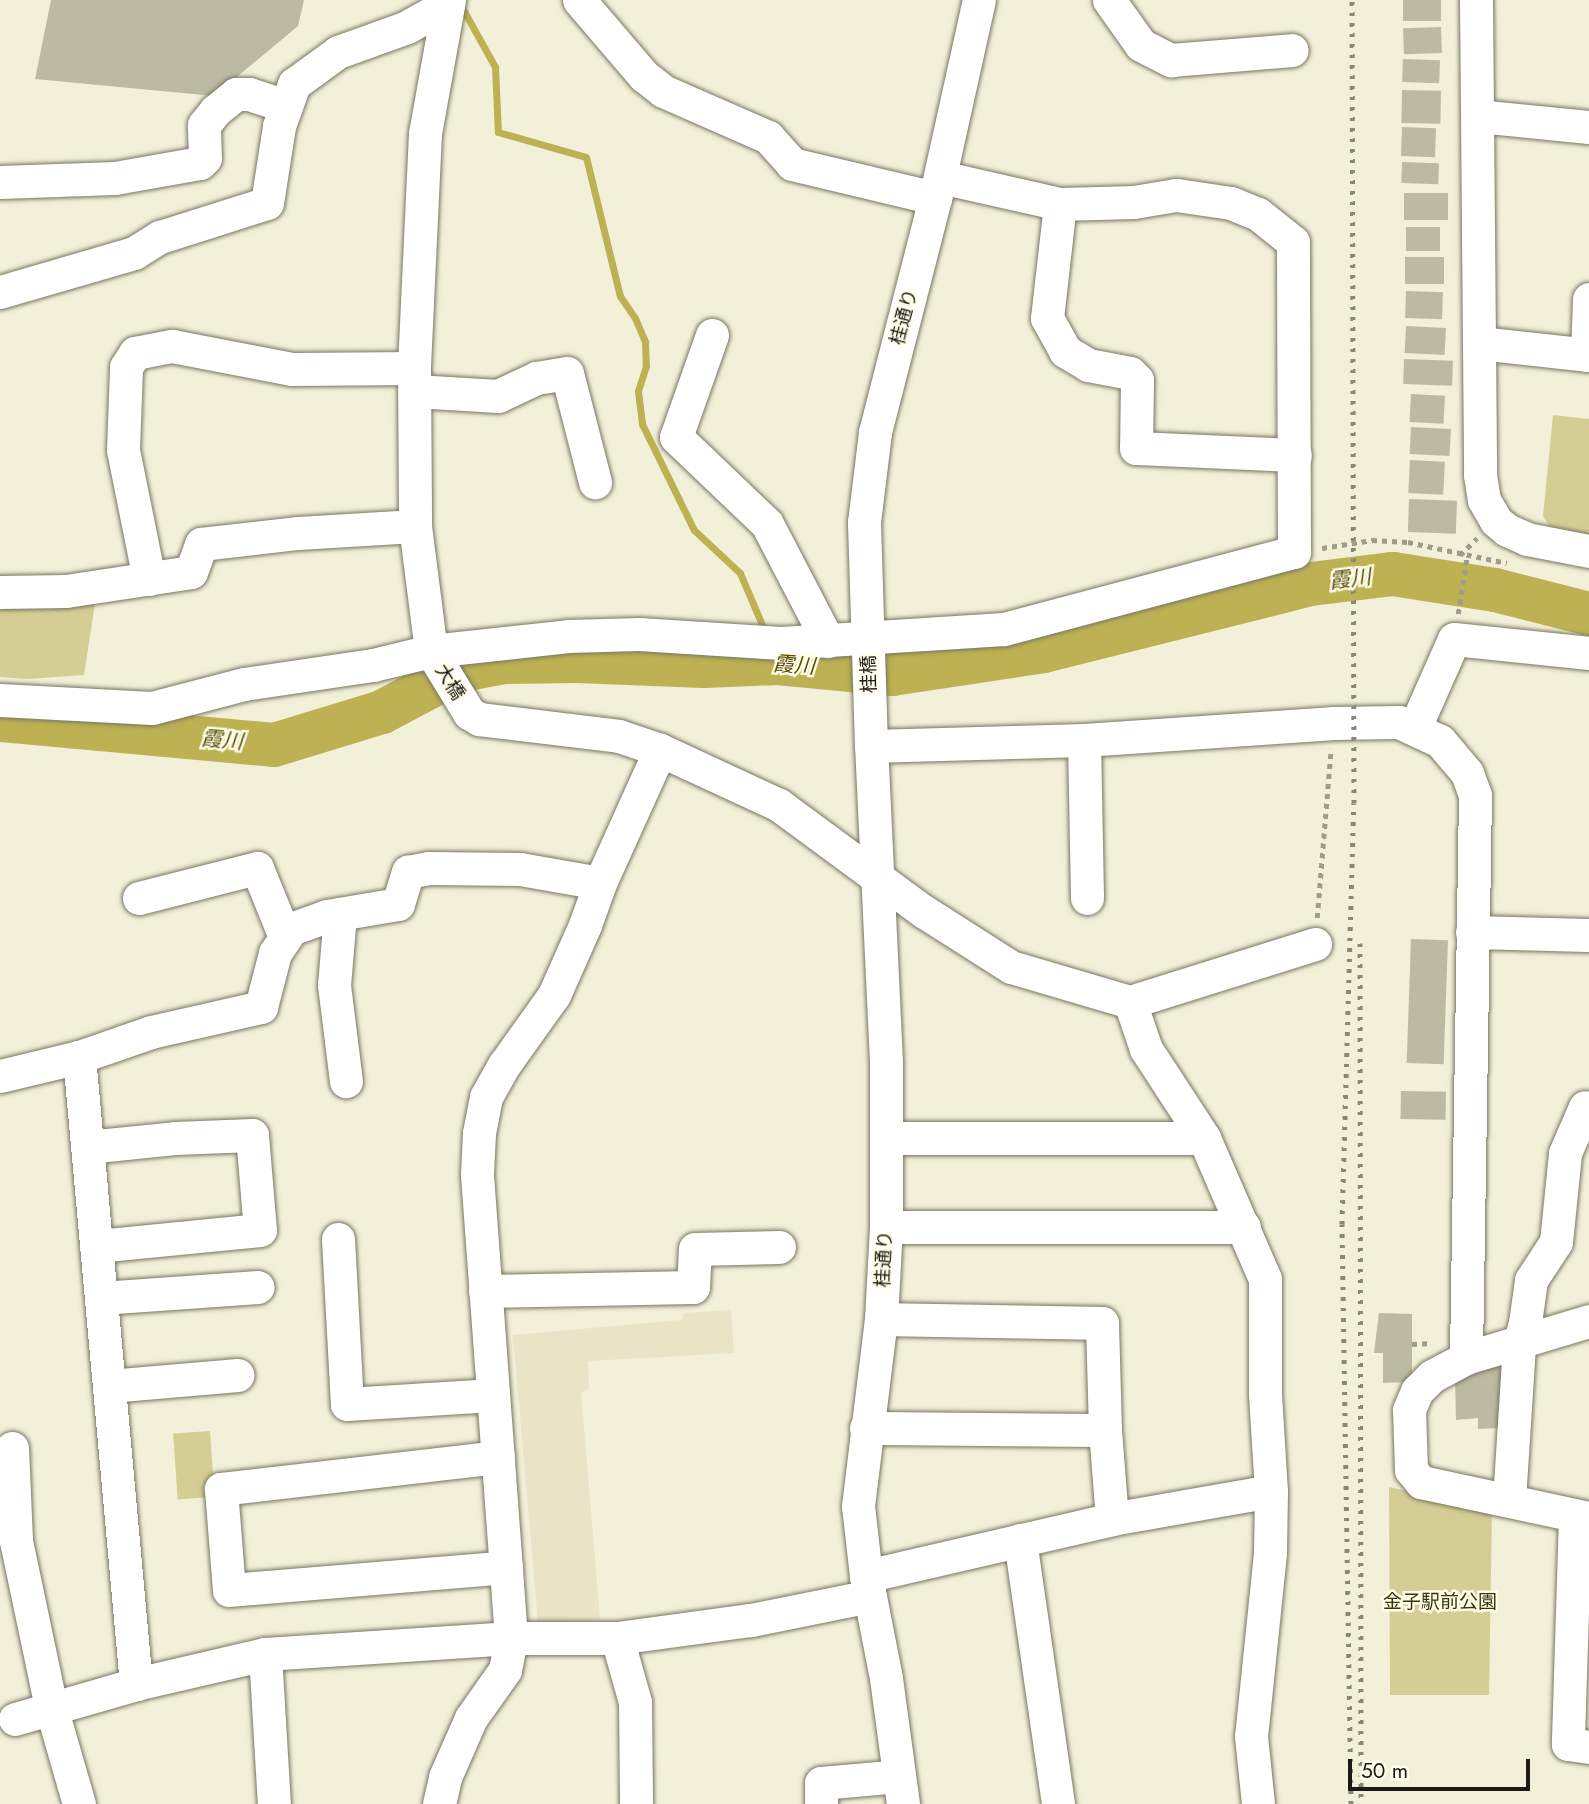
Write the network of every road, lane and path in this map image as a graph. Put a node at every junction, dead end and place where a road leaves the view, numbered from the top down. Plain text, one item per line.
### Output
1 (579, 0) edge
2 (979, 0) edge
3 (1109, 0) edge
4 (1476, 0) edge
5 (449, 2) edge
6 (1292, 50) dead end
7 (286, 106) junction
8 (1478, 116) junction
9 (1589, 127) edge
10 (0, 182) edge
11 (938, 188) junction
12 (1060, 204) junction
13 (0, 292) edge
14 (1589, 299) edge
15 (712, 335) dead end
16 (1479, 343) junction
17 (1588, 355) edge
18 (414, 380) junction
19 (1295, 454) junction
20 (595, 482) dead end
21 (415, 526) junction
22 (1589, 551) edge
23 (1294, 552) junction
24 (149, 579) junction
25 (0, 592) edge
26 (1457, 622) dead end
27 (868, 639) junction
28 (828, 641) junction
29 (431, 651) junction
30 (1589, 653) edge
31 (0, 699) edge
32 (870, 708) joint
33 (1334, 723) junction
34 (1415, 727) junction
35 (1084, 740) junction
36 (871, 746) junction
37 (660, 750) junction
38 (877, 878) junction
39 (600, 883) junction
40 (139, 898) dead end
41 (1087, 898) dead end
42 (340, 914) junction
43 (1472, 932) junction
44 (1589, 935) edge
45 (285, 937) junction
46 (1315, 944) joint
47 (1130, 1002) junction
48 (79, 1057) junction
49 (0, 1076) edge
50 (346, 1081) dead end
51 (1588, 1106) edge
52 (886, 1138) junction
53 (1204, 1138) junction
54 (87, 1146) junction
55 (886, 1227) junction
56 (1244, 1227) junction
57 (338, 1239) dead end
58 (96, 1247) junction
59 (779, 1247) dead end
60 (258, 1287) dead end
61 (485, 1291) junction
62 (101, 1298) junction
63 (881, 1319) junction
64 (1589, 1321) edge
65 (1518, 1344) junction
66 (1466, 1358) junction
67 (238, 1375) dead end
68 (109, 1386) junction
69 (493, 1395) junction
70 (866, 1427) junction
71 (1105, 1430) junction
72 (12, 1448) dead end
73 (498, 1457) junction
74 (1271, 1491) junction
75 (1509, 1500) junction
76 (1582, 1517) edge
77 (1112, 1519) junction
78 (1020, 1540) junction
79 (506, 1567) junction
80 (868, 1586) junction
81 (511, 1638) junction
82 (617, 1638) junction
83 (265, 1654) junction
84 (136, 1684) junction
85 (51, 1707) junction
86 (15, 1719) dead end
87 (1589, 1747) edge
88 (901, 1790) edge
89 (79, 1804) edge
90 (274, 1804) edge
91 (439, 1804) edge
92 (636, 1804) edge
93 (821, 1804) edge
94 (1058, 1804) edge
95 (1258, 1804) edge

1 - 11 street
2 - 11 street, 桂通り
3 - 6 street
4 - 8 street
5 - 7 street
5 - 18 street
7 - 10 street
7 - 13 street
8 - 9 street
8 - 16 street
11 - 12 street
11 - 27 street, 桂通り
12 - 19 street
12 - 19 street
14 - 17 street
15 - 28 street
16 - 17 street
16 - 22 street
18 - 20 street
18 - 21 street
18 - 24 street
19 - 23 street
21 - 24 street
21 - 29 street
23 - 26 path
23 - 27 street
24 - 25 street
27 - 28 street
27 - 32 street, 桂橋
28 - 29 street
29 - 31 street
29 - 37 street, 大橋
30 - 34 street
32 - 36 street, 桂通り
33 - 34 street
33 - 35 street
33 - 46 path
34 - 43 street
35 - 36 street
35 - 41 street
36 - 38 street, 桂通り
37 - 38 street
37 - 39 street
38 - 47 street
38 - 52 street, 桂通り
39 - 42 street
39 - 61 street
40 - 45 street
42 - 45 street
42 - 50 street
43 - 44 street
43 - 66 street
45 - 48 street
46 - 47 street
47 - 53 street
48 - 49 street
48 - 54 street
51 - 65 street
52 - 53 street
52 - 55 street, 桂通り
53 - 56 street
54 - 58 street
54 - 58 street
55 - 56 street
55 - 63 street, 桂通り
56 - 74 street
57 - 69 street
58 - 62 street
59 - 61 street
60 - 62 street
61 - 69 street
62 - 68 street
63 - 70 street, 桂通り
63 - 71 street
64 - 65 street
65 - 66 street
65 - 75 street
66 - 75 street
67 - 68 street
68 - 84 street
69 - 73 street
70 - 71 street
70 - 80 street, 桂通り
71 - 77 street
72 - 85 street
73 - 79 street
73 - 79 street
74 - 77 street
74 - 95 street
75 - 76 street
76 - 87 street
77 - 78 street
78 - 80 street
78 - 94 street
79 - 81 street
80 - 82 street
80 - 88 street, 桂通り
81 - 82 street
81 - 83 street
81 - 91 street
82 - 92 street
83 - 84 street
83 - 90 street
84 - 85 street
85 - 86 street
85 - 89 street
88 - 93 street

